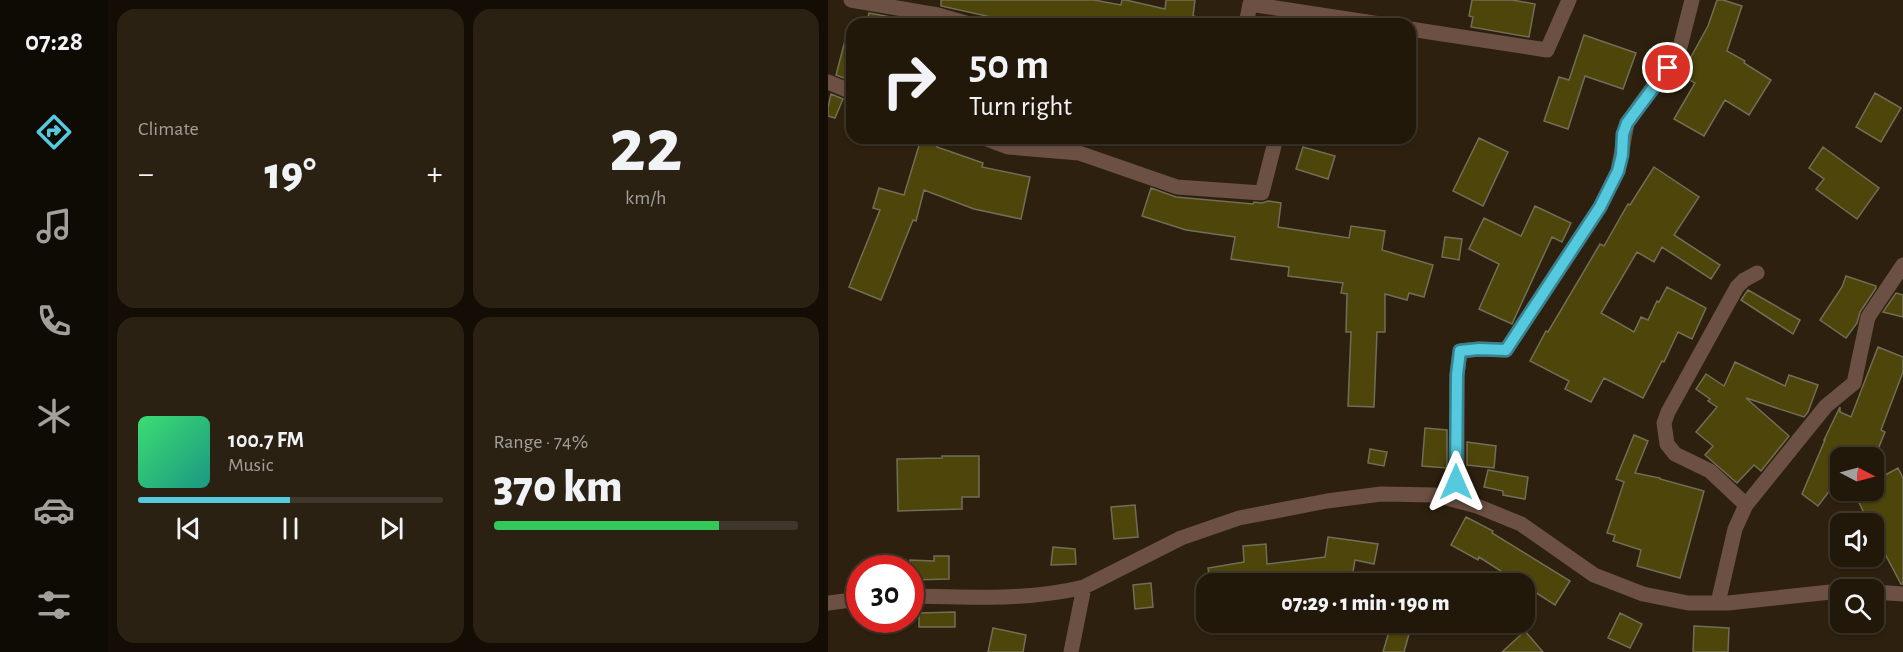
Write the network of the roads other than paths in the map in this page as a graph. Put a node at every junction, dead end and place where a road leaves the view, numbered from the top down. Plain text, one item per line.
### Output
1 (851, 0) edge
2 (1569, 0) edge
3 (1692, 0) edge
4 (948, 18) edge
5 (1247, 18) edge
6 (1343, 18) edge
7 (1416, 30) edge
8 (828, 82) edge
9 (846, 90) edge
10 (1000, 144) edge
11 (1274, 144) edge
12 (1903, 265) edge
13 (1757, 273) dead end
14 (1457, 500) junction
15 (1746, 505) junction
16 (1084, 587) junction
17 (1830, 592) edge
18 (1884, 593) edge
19 (1903, 594) edge
20 (924, 596) edge
21 (846, 601) edge
22 (828, 603) edge
23 (1718, 603) junction
24 (1071, 652) edge

1 - 4 street
2 - 7 street
3 - 14 street
5 - 6 street
8 - 9 street
10 - 11 street
12 - 15 street
13 - 15 street
14 - 16 street
14 - 23 street
15 - 23 street
16 - 20 street
16 - 24 street
17 - 23 street
18 - 19 street
21 - 22 street

